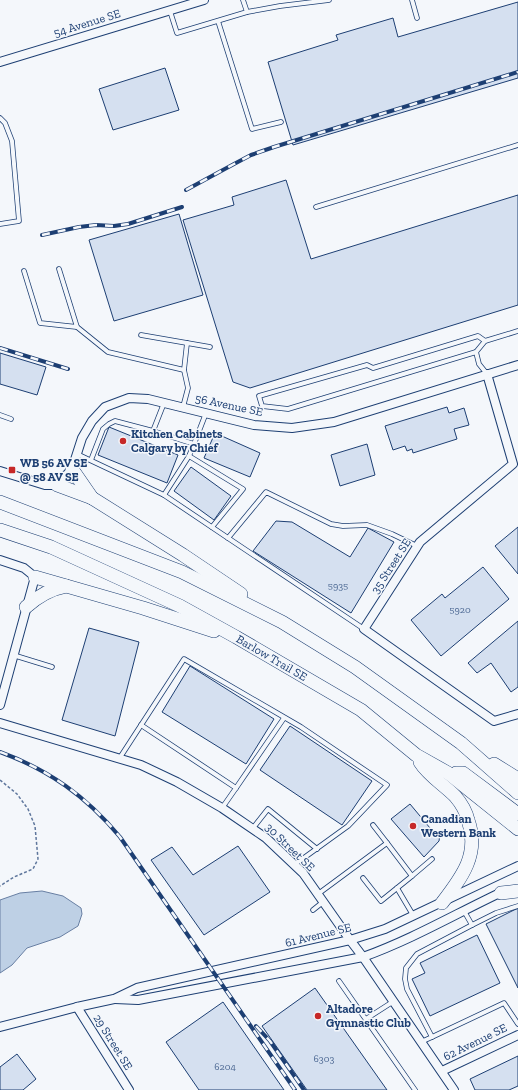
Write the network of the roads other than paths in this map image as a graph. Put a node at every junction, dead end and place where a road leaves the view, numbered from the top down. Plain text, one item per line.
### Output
1 (204, 0) edge
2 (243, 0) edge
3 (329, 0) edge
4 (412, 0) edge
5 (170, 10) junction
6 (247, 12) junction
7 (417, 18) dead end
8 (218, 21) junction
9 (0, 62) edge
10 (0, 118) edge
11 (281, 122) dead end
12 (518, 145) edge
13 (316, 207) dead end
14 (0, 224) edge
15 (59, 269) dead end
16 (24, 271) dead end
17 (77, 327) junction
18 (518, 331) edge
19 (141, 335) dead end
20 (485, 341) junction
21 (187, 343) junction
22 (210, 347) dead end
23 (476, 352) junction
24 (518, 365) edge
25 (184, 370) junction
26 (487, 374) junction
27 (164, 403) junction
28 (183, 407) junction
29 (206, 413) junction
30 (0, 416) edge
31 (11, 419) dead end
32 (153, 431) junction
33 (194, 444) junction
34 (77, 454) junction
35 (189, 456) junction
36 (91, 460) junction
37 (72, 469) junction
38 (0, 471) edge
39 (57, 484) junction
40 (164, 495) junction
41 (92, 498) junction
42 (0, 502) edge
43 (212, 527) junction
44 (0, 530) edge
45 (228, 538) junction
46 (417, 546) junction
47 (0, 560) edge
48 (35, 577) junction
49 (66, 586) junction
50 (26, 607) junction
51 (282, 622) junction
52 (364, 629) junction
53 (236, 637) junction
54 (13, 655) junction
55 (52, 667) dead end
56 (0, 705) edge
57 (518, 714) edge
58 (284, 718) junction
59 (0, 723) edge
60 (141, 725) junction
61 (461, 743) junction
62 (416, 756) junction
63 (119, 759) junction
64 (448, 773) junction
65 (518, 779) edge
66 (236, 788) junction
67 (518, 793) edge
68 (222, 808) junction
69 (518, 814) edge
70 (373, 825) dead end
71 (252, 829) junction
72 (518, 829) edge
73 (387, 844) junction
74 (317, 849) junction
75 (432, 859) dead end
76 (294, 865) junction
77 (518, 866) edge
78 (412, 876) junction
79 (363, 878) dead end
80 (518, 885) edge
81 (397, 888) junction
82 (518, 891) edge
83 (500, 893) junction
84 (317, 894) junction
85 (323, 902) junction
86 (442, 903) junction
87 (518, 906) edge
88 (313, 910) dead end
89 (464, 911) junction
90 (413, 916) junction
91 (472, 925) junction
92 (350, 940) junction
93 (363, 957) junction
94 (339, 981) dead end
95 (114, 999) junction
96 (394, 1001) junction
97 (77, 1007) junction
98 (516, 1017) edge
99 (366, 1019) junction
100 (518, 1024) edge
101 (0, 1027) edge
102 (518, 1035) edge
103 (432, 1037) junction
104 (421, 1042) junction
105 (442, 1072) junction
106 (129, 1090) edge
107 (415, 1090) edge
108 (453, 1090) edge

1 - 5 street, 54 Avenue SE
2 - 6 lane
3 - 6 lane
4 - 7 lane
5 - 8 lane
5 - 9 street, 54 Avenue SE
6 - 8 lane
8 - 11 lane
10 - 14 lane
12 - 13 lane
15 - 17 lane
16 - 17 lane
17 - 25 lane
18 - 20 lane
19 - 21 lane
20 - 23 lane
20 - 23 lane
21 - 22 lane
21 - 25 lane
23 - 26 lane
24 - 26 street, 56 Avenue SE
25 - 28 lane
26 - 29 street, 56 Avenue SE
26 - 46 street, 35 Street SE
27 - 28 street, 56 Avenue SE
27 - 32 lane
27 - 34 street, 56 Avenue SE
28 - 29 street, 56 Avenue SE
29 - 33 lane
30 - 31 lane
32 - 33 lane
32 - 36 lane
33 - 35 lane
34 - 36 lane
34 - 37 street, 56 Avenue SE
35 - 40 lane
35 - 43 lane
36 - 40 lane
37 - 39 street, 56 Avenue SE
37 - 41 main road
38 - 39 street
39 - 41 main road
40 - 43 lane
41 - 51 main road
42 - 51 main road
43 - 45 lane
44 - 53 main road, Barlow Trail SE
45 - 46 lane
45 - 52 lane
46 - 52 street, 35 Street SE
47 - 48 street
48 - 49 main road
48 - 50 street
49 - 50 main road
49 - 53 main road
50 - 54 street
51 - 61 main road
52 - 57 street
53 - 62 main road, Barlow Trail SE
54 - 55 lane
54 - 56 street
58 - 60 lane
58 - 66 lane
58 - 74 lane
59 - 63 street, 30 Street SE
60 - 63 lane
60 - 66 lane
61 - 65 main road
61 - 67 main road
62 - 64 main road, Barlow Trail SE
62 - 86 main road
63 - 68 street, 30 Street SE
64 - 69 main road
64 - 72 main road, Barlow Trail SE
66 - 68 lane
68 - 71 street, 30 Street SE
70 - 73 lane
71 - 74 lane
71 - 76 street, 30 Street SE
73 - 78 lane
73 - 84 lane
74 - 76 lane
75 - 78 lane
76 - 84 street, 30 Street SE
77 - 86 street, 61 Avenue SE
78 - 81 lane
79 - 81 lane
80 - 83 street, 61 Avenue SE
81 - 90 lane
82 - 83 main road
83 - 89 street, 61 Avenue SE
84 - 85 street, 30 Street SE
85 - 88 lane
85 - 92 street, 30 Street SE
86 - 90 street, 61 Avenue SE
87 - 91 lane
89 - 91 lane
89 - 93 street, 61 Avenue SE
90 - 92 street, 61 Avenue SE
91 - 103 lane
92 - 93 street, 30 Street SE
92 - 95 street, 61 Avenue SE
93 - 95 street, 61 Avenue SE
93 - 96 street, 30 Street SE
94 - 99 lane
95 - 97 street, 61 Avenue SE
96 - 99 lane
96 - 104 street, 30 Street SE
97 - 101 street, 61 Avenue SE
97 - 106 street, 29 Street SE
98 - 100 lane
98 - 103 lane
99 - 107 lane
102 - 105 street, 62 Avenue SE
103 - 104 lane
104 - 105 street, 30 Street SE
105 - 108 street, 30 Street SE

